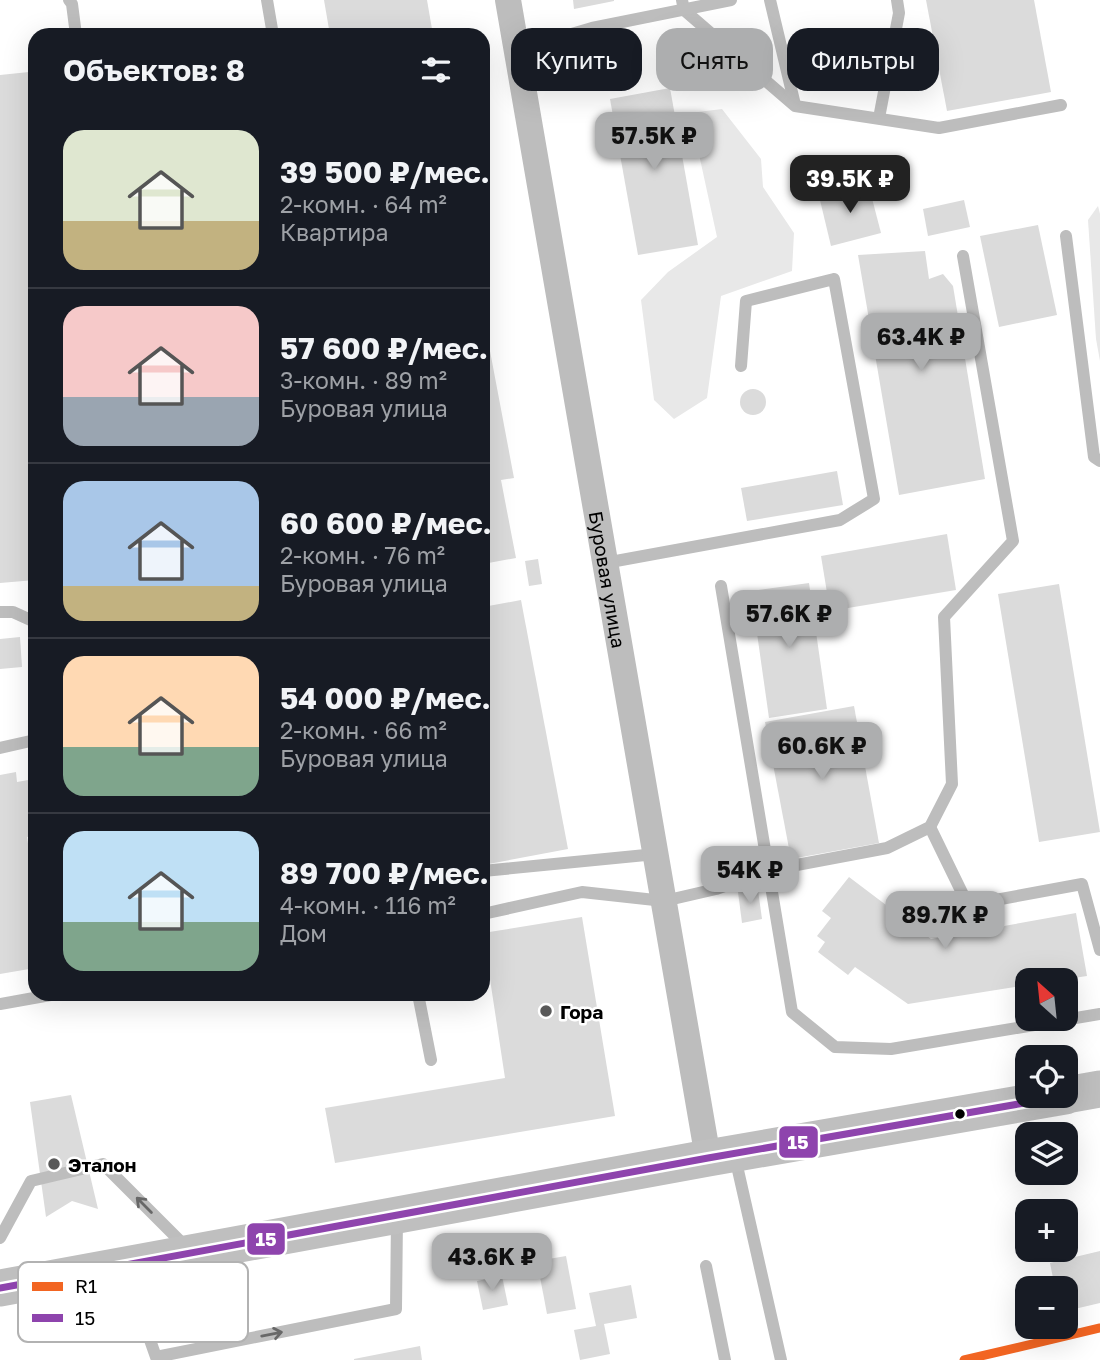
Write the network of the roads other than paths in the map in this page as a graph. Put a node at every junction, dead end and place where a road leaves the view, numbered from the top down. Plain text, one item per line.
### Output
1 (68, 0) edge
2 (267, 0) edge
3 (508, 0) edge
4 (732, 0) edge
5 (770, 0) edge
6 (897, 0) edge
7 (683, 5) edge
8 (75, 28) edge
9 (272, 28) edge
10 (513, 28) edge
11 (592, 28) edge
12 (524, 91) edge
13 (1061, 105) dead end
14 (795, 106) junction
15 (879, 118) junction
16 (1066, 236) dead end
17 (963, 256) dead end
18 (741, 366) dead end
19 (1100, 461) edge
20 (605, 563) junction
21 (721, 586) dead end
22 (0, 612) edge
23 (28, 619) edge
24 (28, 742) edge
25 (0, 748) edge
26 (930, 827) junction
27 (656, 854) junction
28 (490, 870) edge
29 (770, 870) junction
30 (663, 901) junction
31 (490, 912) edge
32 (1100, 950) edge
33 (28, 999) edge
34 (419, 1001) edge
35 (0, 1004) edge
36 (1100, 1014) edge
37 (431, 1060) dead end
38 (1100, 1089) edge
39 (1078, 1093) edge
40 (1015, 1104) edge
41 (721, 1155) junction
42 (397, 1215) junction
43 (0, 1238) edge
44 (192, 1253) junction
45 (144, 1262) edge
46 (706, 1266) dead end
47 (18, 1285) edge
48 (0, 1288) edge
49 (248, 1339) edge
50 (151, 1342) edge
51 (231, 1342) edge
52 (725, 1360) edge
53 (781, 1360) edge

1 - 8 lane
2 - 9 lane
3 - 10 street, Буровая улица
4 - 7 lane
5 - 14 lane
6 - 15 lane
7 - 11 lane
7 - 14 lane
12 - 20 street, Буровая улица
13 - 15 lane
14 - 15 lane
16 - 19 lane
17 - 26 lane
18 - 20 lane
20 - 27 street, Буровая улица
21 - 29 lane
22 - 23 lane
24 - 25 lane
26 - 29 lane
26 - 32 lane
27 - 28 lane
27 - 30 street, Буровая улица
29 - 30 lane
29 - 36 lane
30 - 31 lane
30 - 41 street, Буровая улица
33 - 35 lane
34 - 37 lane
38 - 39 main road
40 - 41 main road
41 - 42 main road
41 - 53 lane
42 - 44 main road
49 -> 42 lane
44 -> 43 lane
44 - 45 main road
46 - 52 lane
47 - 48 main road
50 -> 51 lane

